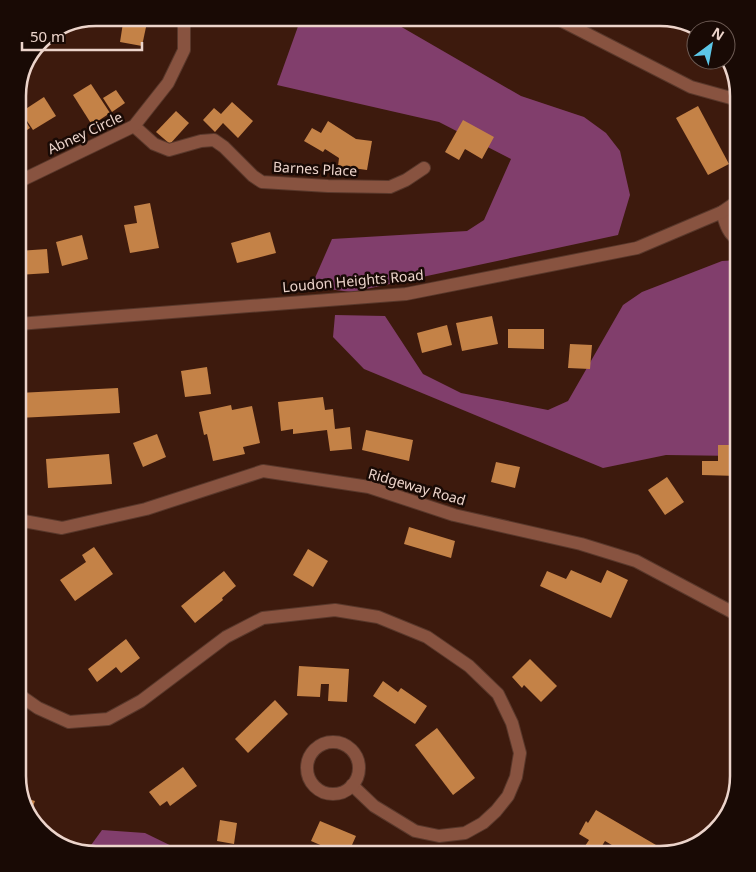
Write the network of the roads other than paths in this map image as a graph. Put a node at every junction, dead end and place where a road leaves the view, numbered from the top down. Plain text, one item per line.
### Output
1 (184, 26) edge
2 (572, 26) edge
3 (730, 98) edge
4 (134, 126) junction
5 (424, 168) dead end
6 (26, 178) edge
7 (730, 206) edge
8 (722, 212) junction
9 (730, 232) edge
10 (26, 323) edge
11 (26, 521) edge
12 (730, 611) edge
13 (26, 700) edge
14 (352, 785) junction

1 - 4 street, Abney Circle
2 - 3 street
4 - 5 street, Barnes Place
4 - 6 street, Abney Circle
7 - 8 street, Loudon Heights Road
8 - 9 street
8 - 10 street, Loudon Heights Road
11 - 12 street, Ridgeway Road
13 - 14 street
14 - 14 street

